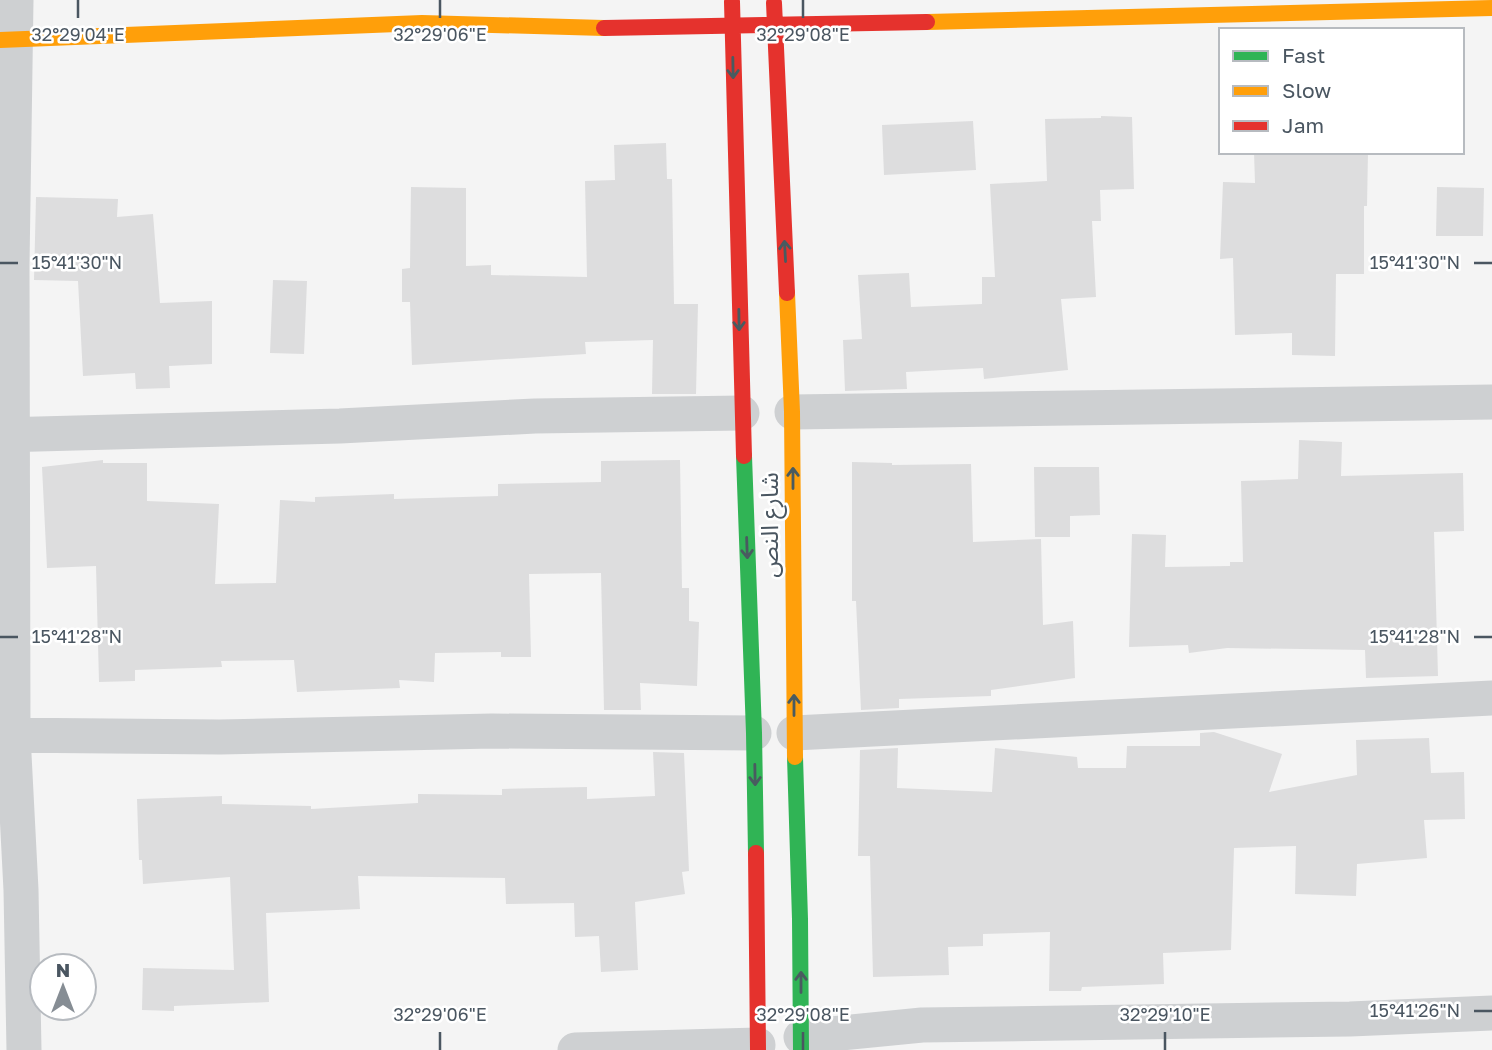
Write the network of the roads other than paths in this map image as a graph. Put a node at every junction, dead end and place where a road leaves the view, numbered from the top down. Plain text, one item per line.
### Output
1 (16, 0) edge
2 (732, 0) edge
3 (774, 0) edge
4 (1492, 8) edge
5 (775, 26) junction
6 (732, 27) junction
7 (8, 40) edge
8 (1492, 402) edge
9 (792, 412) junction
10 (741, 413) junction
11 (6, 435) edge
12 (1492, 698) edge
13 (754, 733) junction
14 (794, 733) junction
15 (6, 735) edge
16 (1492, 1013) edge
17 (801, 1044) edge
18 (758, 1047) edge
19 (24, 1050) edge
20 (575, 1050) edge

1 - 7 street
2 - 6 main road, شارع النص
3 - 5 main road, شارع النص
4 - 5 main road
5 - 6 main road
9 -> 5 main road, شارع النص
6 - 7 main road
6 -> 10 main road, شارع النص
7 - 11 street
8 - 9 street
14 -> 9 main road, شارع النص
10 - 11 street
10 -> 13 main road, شارع النص
11 - 15 street
12 - 14 street
13 - 15 street
13 -> 18 main road, شارع النص
17 -> 14 main road, شارع النص
15 - 19 street
16 - 17 street
18 - 20 street

